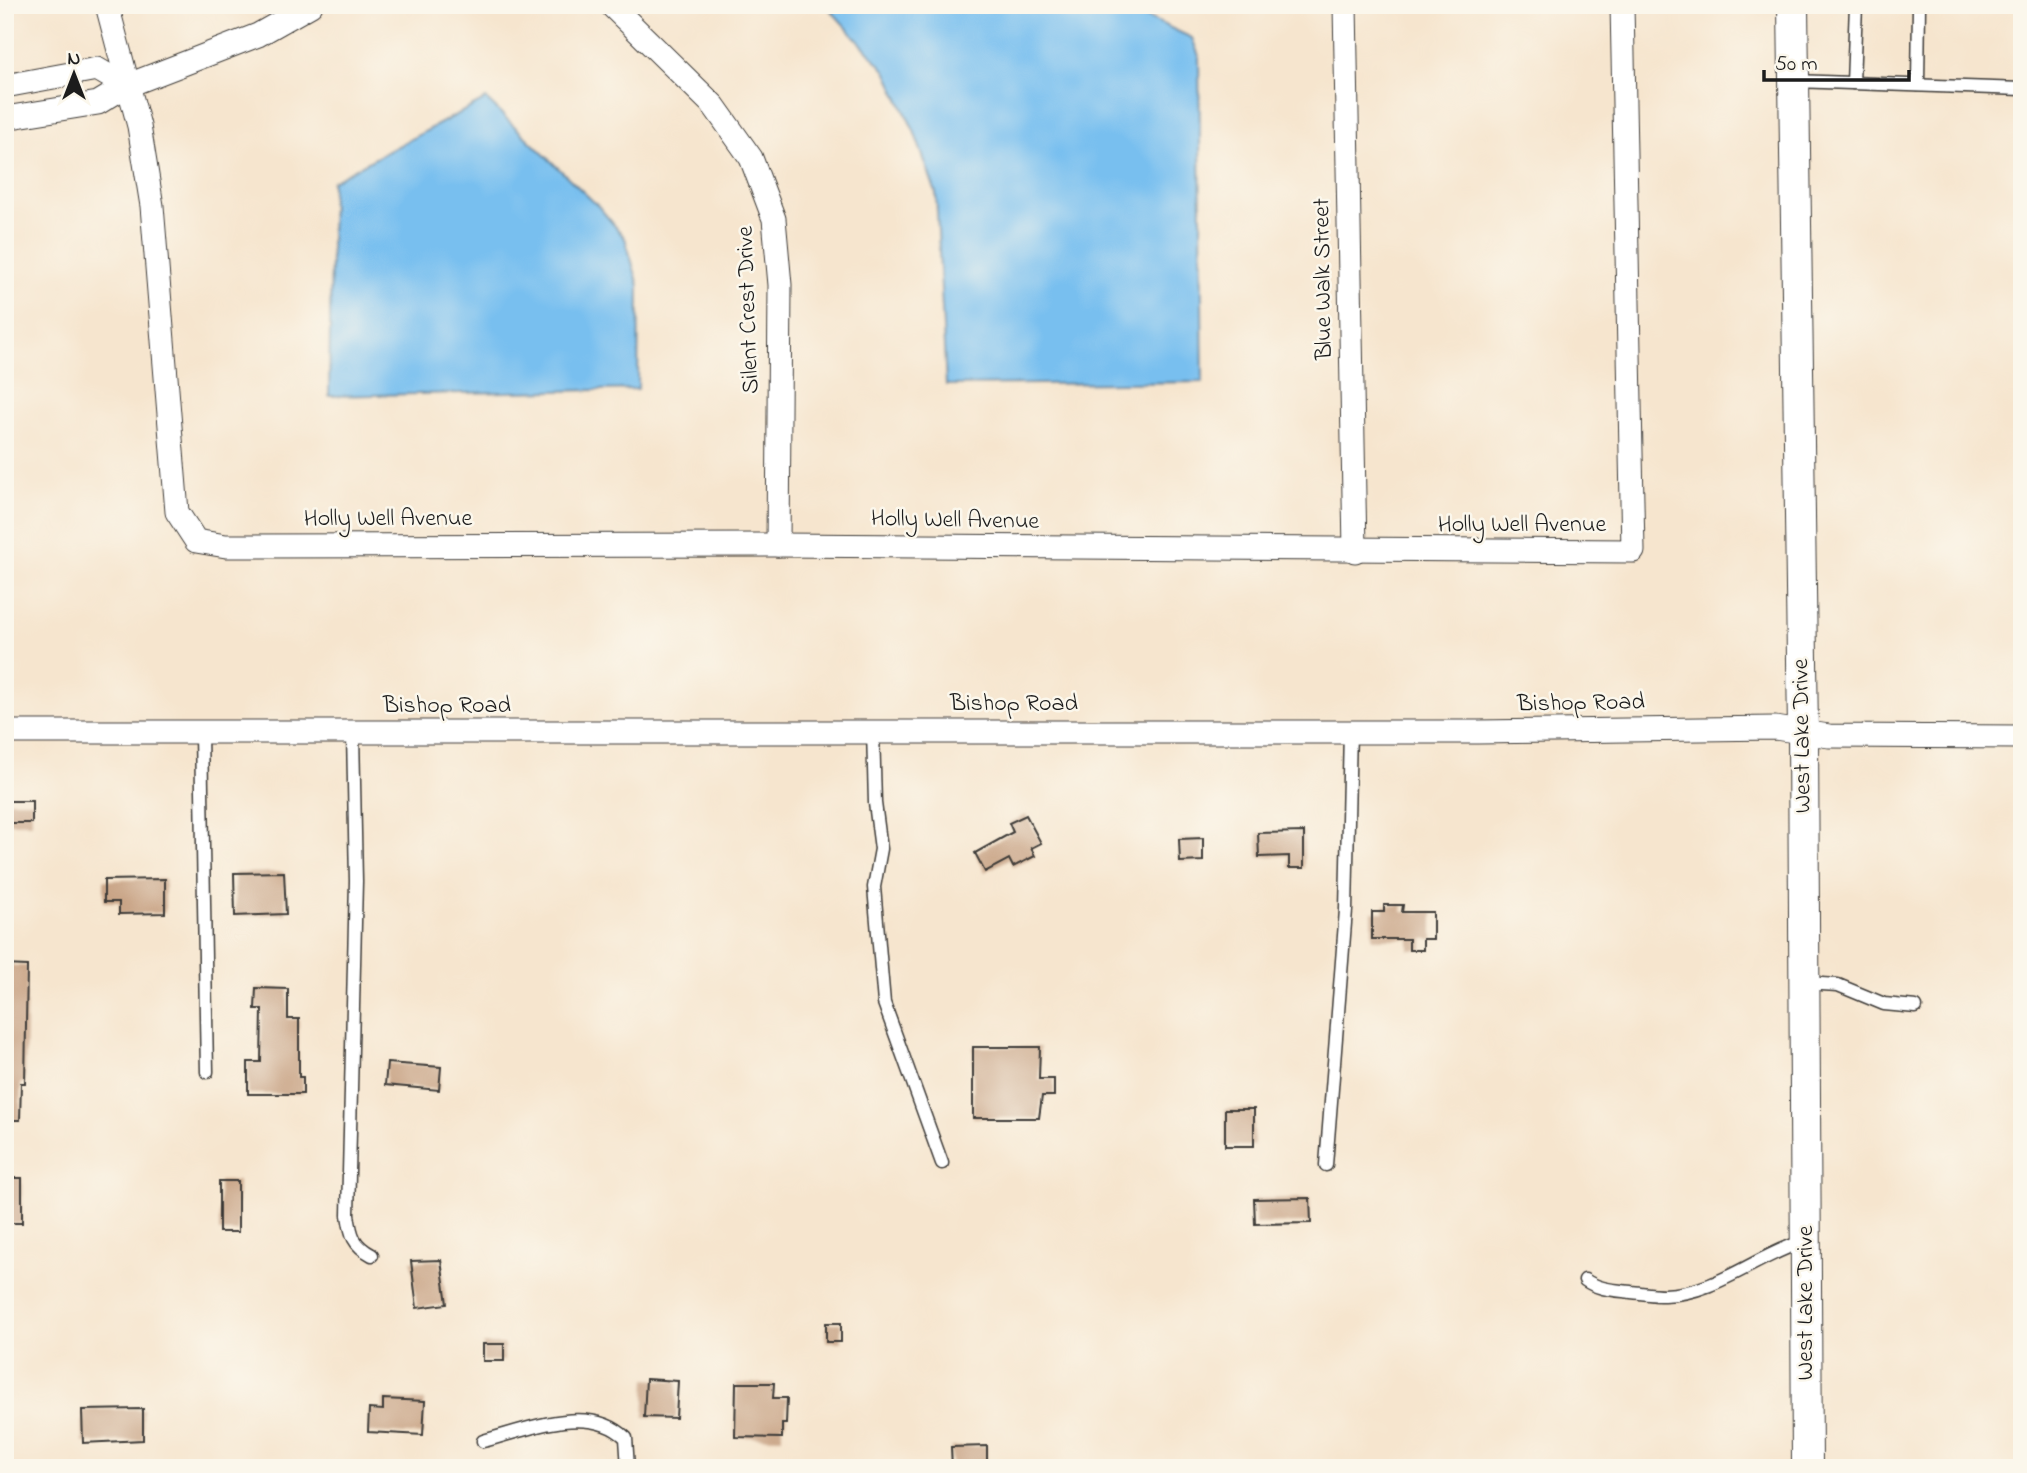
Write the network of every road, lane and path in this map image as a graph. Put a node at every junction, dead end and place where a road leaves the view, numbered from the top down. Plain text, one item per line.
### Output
1 (107, 5) edge
2 (311, 5) edge
3 (611, 5) edge
4 (1345, 5) edge
5 (1622, 5) edge
6 (1793, 5) edge
7 (1856, 5) edge
8 (1919, 5) edge
9 (1794, 81) junction
10 (1853, 83) junction
11 (1918, 85) junction
12 (5, 86) edge
13 (126, 86) junction
14 (2022, 89) edge
15 (5, 118) edge
16 (778, 545) junction
17 (1355, 551) junction
18 (873, 730) junction
19 (1350, 730) junction
20 (5, 732) edge
21 (201, 733) junction
22 (353, 733) junction
23 (1803, 733) junction
24 (2022, 737) edge
25 (1805, 983) junction
26 (1916, 1007) dead end
27 (208, 1072) dead end
28 (942, 1163) dead end
29 (1326, 1165) dead end
30 (1806, 1241) junction
31 (372, 1255) dead end
32 (1585, 1280) dead end
33 (483, 1441) dead end
34 (628, 1468) edge
35 (1807, 1468) edge

1 - 13 street
2 - 13 street
3 - 16 street, Silent Crest Drive
4 - 17 street, Blue Walk Street
5 - 17 street, Holly Well Avenue
6 - 9 street, West Lake Drive
7 - 10 lane
8 - 11 lane
9 - 10 lane
9 - 23 street, West Lake Drive
10 - 11 lane
11 - 14 lane
12 - 13 street
13 - 15 street
13 - 16 street, Holly Well Avenue
16 - 17 street, Holly Well Avenue
18 - 19 street, Bishop Road
18 - 22 street, Bishop Road
18 - 28 lane
19 - 23 street, Bishop Road
19 - 29 lane
20 - 21 street, Bishop Road
21 - 22 street, Bishop Road
21 - 27 lane
22 - 31 lane
23 - 24 street, Bishop Road
23 - 25 street, West Lake Drive
25 - 26 lane
25 - 30 street, West Lake Drive
30 - 32 lane
30 - 35 street, West Lake Drive
33 - 34 lane

